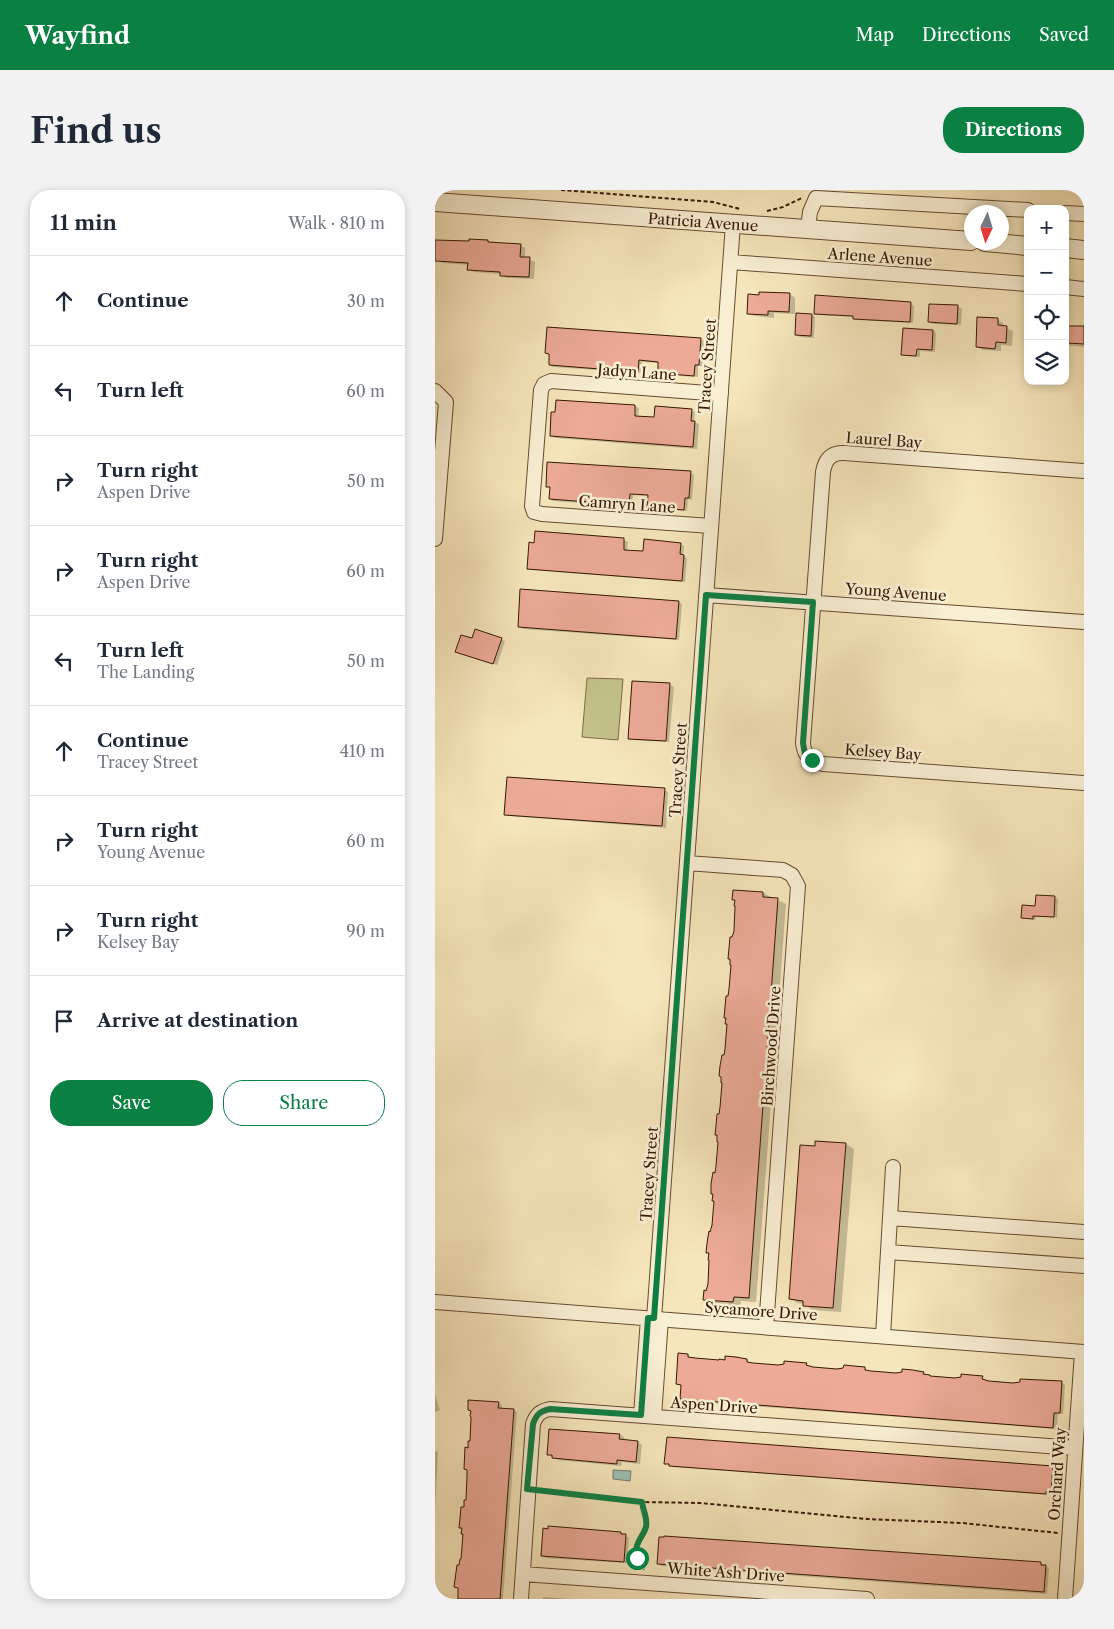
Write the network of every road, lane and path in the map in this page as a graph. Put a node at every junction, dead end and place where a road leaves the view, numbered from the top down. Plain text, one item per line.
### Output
1 (561, 190) edge
2 (816, 198) junction
3 (435, 202) edge
4 (1024, 210) edge
5 (762, 212) dead end
6 (1069, 213) edge
7 (1084, 214) edge
8 (738, 217) junction
9 (808, 229) junction
10 (964, 241) edge
11 (1009, 244) edge
12 (1024, 246) edge
13 (1069, 248) edge
14 (1084, 250) edge
15 (731, 262) junction
16 (1024, 284) edge
17 (1069, 287) edge
18 (1084, 289) edge
19 (435, 391) edge
20 (721, 394) junction
21 (1084, 471) edge
22 (542, 514) joint
23 (711, 526) junction
24 (435, 539) edge
25 (706, 595) junction
26 (813, 602) junction
27 (1084, 622) edge
28 (1084, 783) edge
29 (687, 863) junction
30 (893, 1166) dead end
31 (890, 1218) junction
32 (1084, 1232) edge
33 (888, 1252) junction
34 (1084, 1266) edge
35 (435, 1302) edge
36 (654, 1319) junction
37 (766, 1327) junction
38 (883, 1336) junction
39 (1083, 1352) edge
40 (647, 1416) junction
41 (1075, 1448) junction
42 (527, 1489) junction
43 (642, 1502) junction
44 (1069, 1534) junction
45 (523, 1574) junction
46 (645, 1583) junction
47 (521, 1599) edge
48 (867, 1599) edge
49 (1065, 1599) edge

1 - 8 path
2 - 4 street
2 - 5 path
2 - 9 street
3 - 8 street, Patricia Avenue
6 - 7 street
8 - 9 street, Patricia Avenue
8 - 15 street, Tracey Street
9 - 10 street, Patricia Avenue
11 - 12 street
13 - 14 street
15 - 16 street, Arlene Avenue
15 - 20 street, Tracey Street
17 - 18 street
19 - 24 street
20 - 22 street, Jadyn Lane
20 - 23 street, Tracey Street
21 - 26 street, Laurel Bay
22 - 23 street, Camryn Lane
23 - 25 street, Tracey Street
25 - 26 street, Young Avenue
25 - 29 street, Tracey Street
26 - 27 street, Young Avenue
26 - 28 street, Kelsey Bay
29 - 36 street, Tracey Street
29 - 37 street, Birchwood Drive
30 - 31 street
31 - 32 street
31 - 33 street
33 - 34 street
33 - 38 street
35 - 36 street, Sycamore Drive
36 - 37 street, Sycamore Drive
36 - 40 street, Tracey Street
37 - 38 street, Sycamore Drive
38 - 39 street, Sycamore Drive
39 - 41 street, Orchard Way
40 - 41 street, Aspen Drive
40 - 42 street, Aspen Drive
41 - 44 street, Orchard Way
42 - 43 path
42 - 45 street, Aspen Drive
43 - 44 path
43 - 46 path
44 - 49 street, Orchard Way
45 - 46 street, White Ash Drive
45 - 47 street, Aspen Drive
46 - 48 street, White Ash Drive

